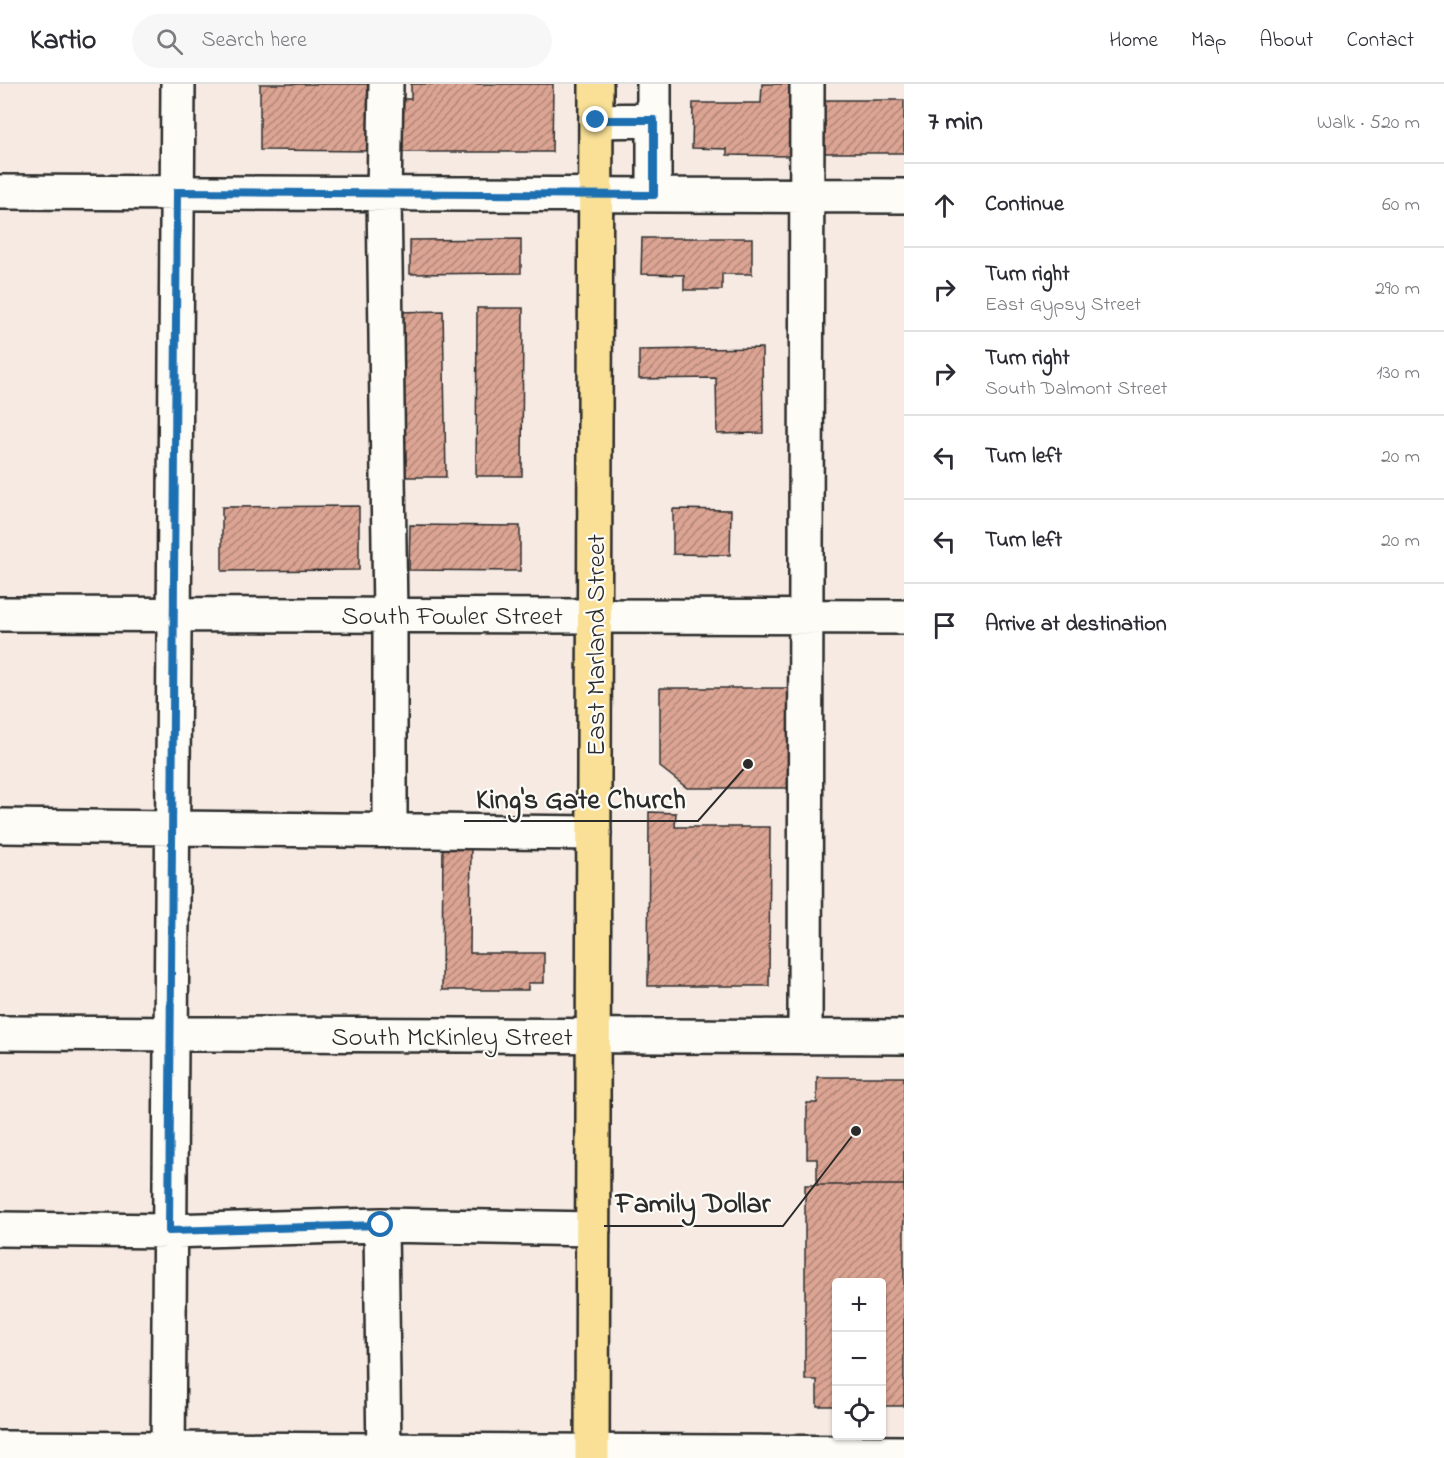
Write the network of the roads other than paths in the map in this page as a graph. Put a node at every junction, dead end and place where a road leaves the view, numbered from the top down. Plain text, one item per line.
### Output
1 (178, 84) edge
2 (386, 84) edge
3 (596, 84) edge
4 (654, 84) edge
5 (807, 84) edge
6 (596, 120) junction
7 (654, 120) junction
8 (0, 192) edge
9 (177, 192) junction
10 (384, 194) junction
11 (596, 195) junction
12 (654, 195) junction
13 (807, 196) junction
14 (904, 196) edge
15 (0, 614) edge
16 (174, 614) junction
17 (390, 615) junction
18 (595, 616) junction
19 (807, 616) junction
20 (904, 617) edge
21 (0, 826) edge
22 (172, 827) junction
23 (390, 830) junction
24 (594, 833) junction
25 (0, 1033) edge
26 (171, 1034) junction
27 (594, 1037) junction
28 (805, 1037) junction
29 (904, 1037) edge
30 (381, 1225) junction
31 (593, 1228) junction
32 (0, 1229) edge
33 (169, 1231) junction
34 (0, 1448) edge
35 (168, 1453) edge
36 (904, 1453) edge
37 (384, 1454) edge
38 (592, 1455) edge
39 (795, 1455) edge

1 - 9 street
2 - 10 street
3 - 6 highway, East Marland Street
4 - 7 street
5 - 13 street
6 - 7 street
6 - 11 highway, East Marland Street
7 - 12 street
8 - 9 street
9 - 10 street
9 - 16 street
10 - 11 street
10 - 17 street
11 - 12 street
11 - 18 highway, East Marland Street
12 - 13 street
13 - 14 street
13 - 19 street
15 - 16 street, South Fowler Street
16 - 17 street, South Fowler Street
16 - 22 street
17 - 18 street, South Fowler Street
17 - 23 street
18 - 19 street, South Fowler Street
18 - 24 highway, East Marland Street
19 - 20 street, South Fowler Street
19 - 28 street
21 - 22 street
22 - 23 street
22 - 26 street
23 - 24 street
24 - 27 highway, East Marland Street
25 - 26 street, South McKinley Street
26 - 27 street, South McKinley Street
26 - 33 street
27 - 28 street, South McKinley Street
27 - 31 highway, East Marland Street
28 - 29 street, South McKinley Street
30 - 31 street
30 - 33 street
30 - 37 street
31 - 38 highway, East Marland Street
32 - 33 street
33 - 35 street
34 - 35 street
35 - 37 street
36 - 39 street
37 - 38 street
38 - 39 street

